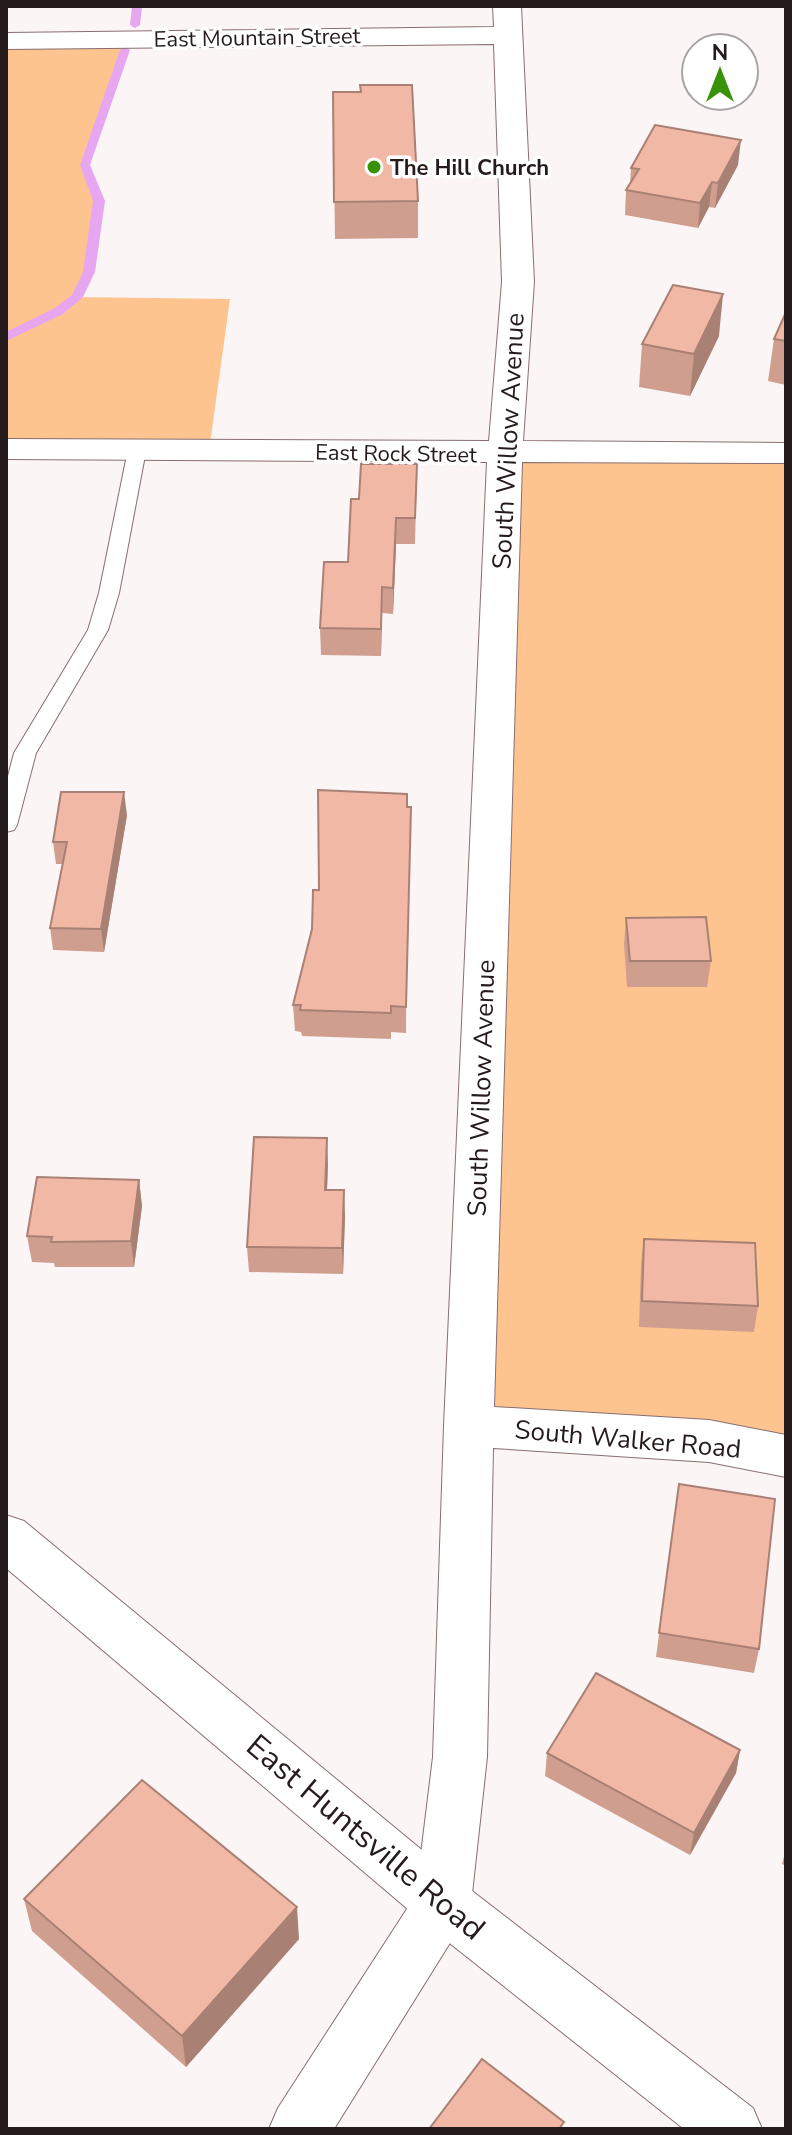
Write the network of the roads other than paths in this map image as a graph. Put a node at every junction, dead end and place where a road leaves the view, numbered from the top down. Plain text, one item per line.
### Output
1 (507, 20) edge
2 (6, 41) edge
3 (6, 449) edge
4 (137, 450) junction
5 (786, 453) edge
6 (505, 454) junction
7 (6, 825) edge
8 (469, 1426) junction
9 (786, 1456) edge
10 (8, 1543) edge
11 (443, 1903) junction
12 (299, 2129) edge
13 (732, 2129) edge

1 - 2 street, East Mountain Street
1 - 6 street, South Willow Avenue
3 - 4 street, East Rock Street
4 - 6 street, East Rock Street
4 - 7 lane
5 - 6 street, East Rock Street
6 - 8 street, South Willow Avenue
8 - 9 street, South Walker Road
8 - 11 street, South Willow Avenue
10 - 11 street, East Huntsville Road
11 - 12 street, South Willow Avenue
11 - 13 street, East Huntsville Road

